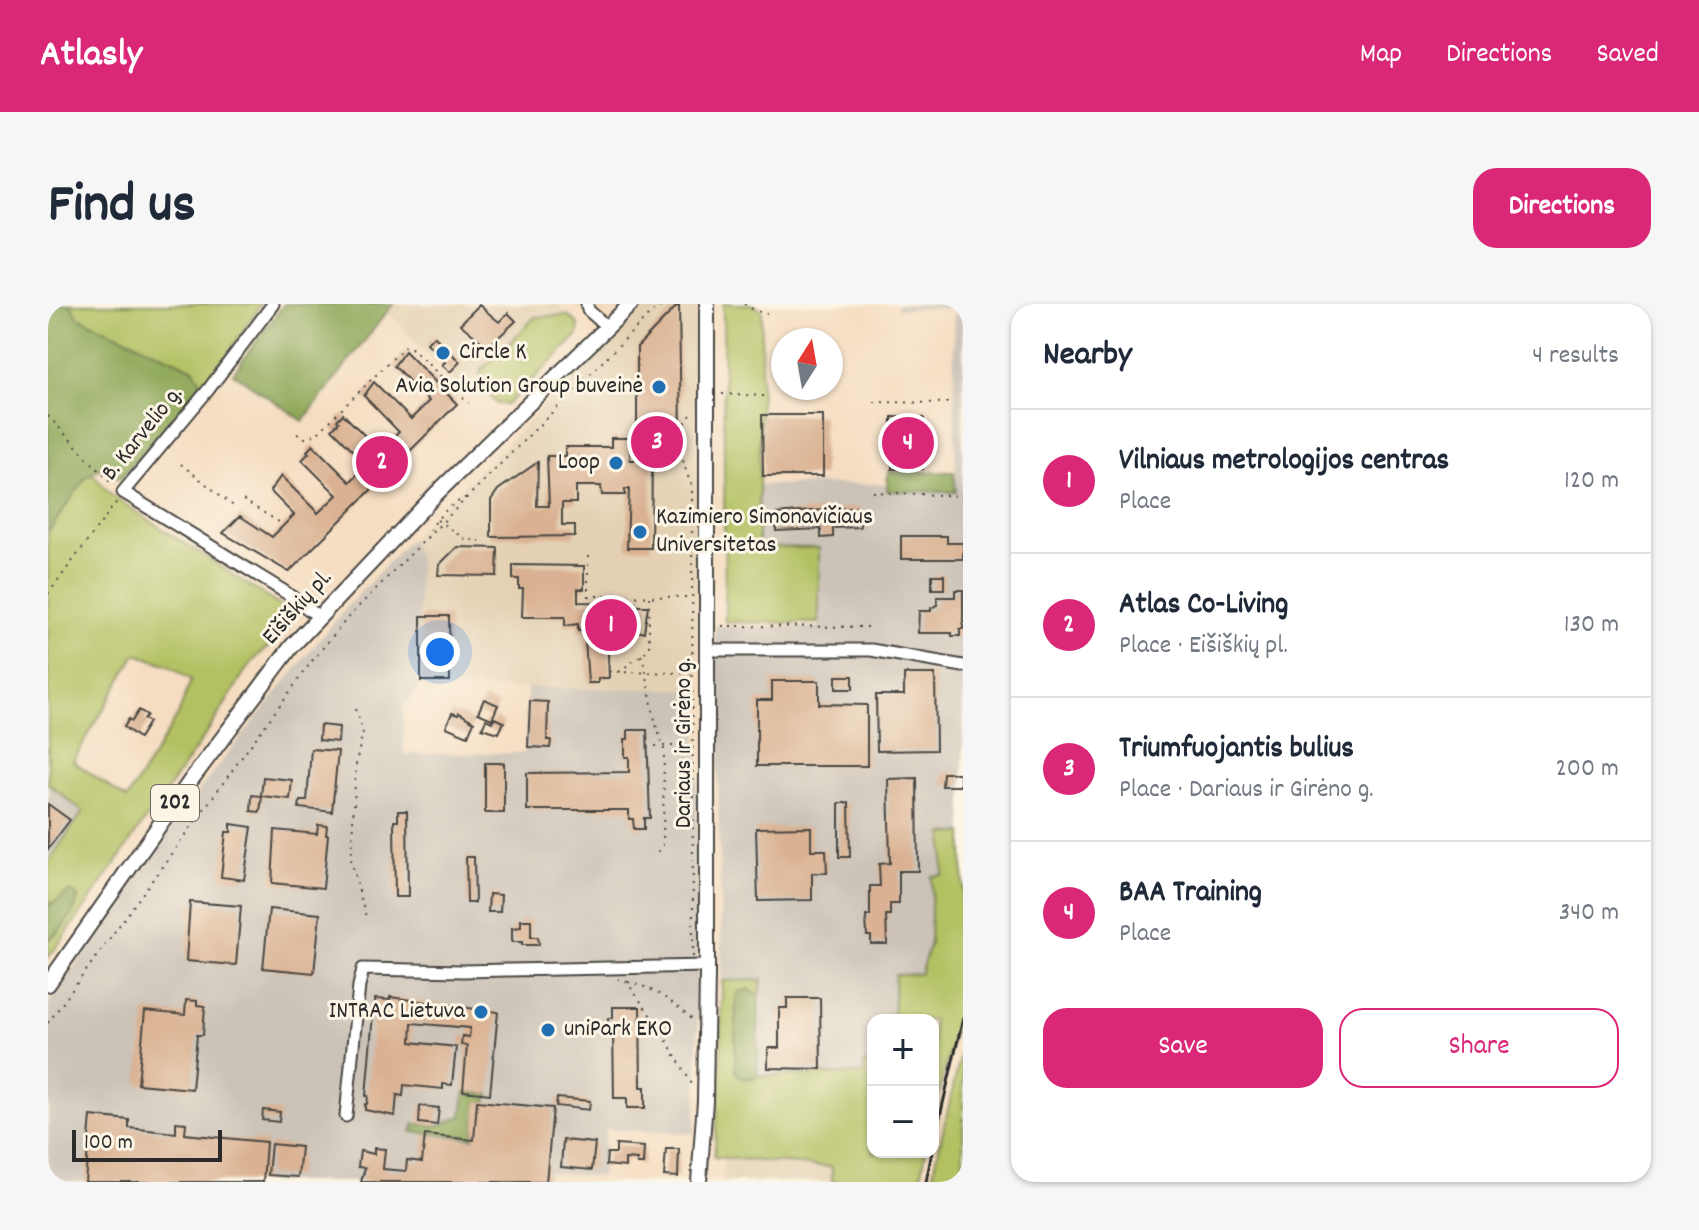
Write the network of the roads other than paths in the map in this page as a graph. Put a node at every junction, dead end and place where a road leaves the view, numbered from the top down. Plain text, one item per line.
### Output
1 (273, 304) edge
2 (587, 304) edge
3 (631, 304) edge
4 (707, 304) edge
5 (606, 326) junction
6 (318, 616) junction
7 (707, 650) junction
8 (963, 666) edge
9 (700, 966) junction
10 (48, 984) edge
11 (346, 1116) dead end
12 (699, 1182) edge

1 - 6 street, B. Karvelio g.
2 - 5 street
3 - 5 main road, Eišiškių pl. / 202
4 - 7 main road, Dariaus ir Girėno g.
5 - 6 main road, Eišiškių pl. / 202
6 - 10 main road, Eišiškių pl. / 202
7 - 8 street
7 - 9 main road, Dariaus ir Girėno g.
9 - 11 street
9 - 12 main road, Dariaus ir Girėno g.

